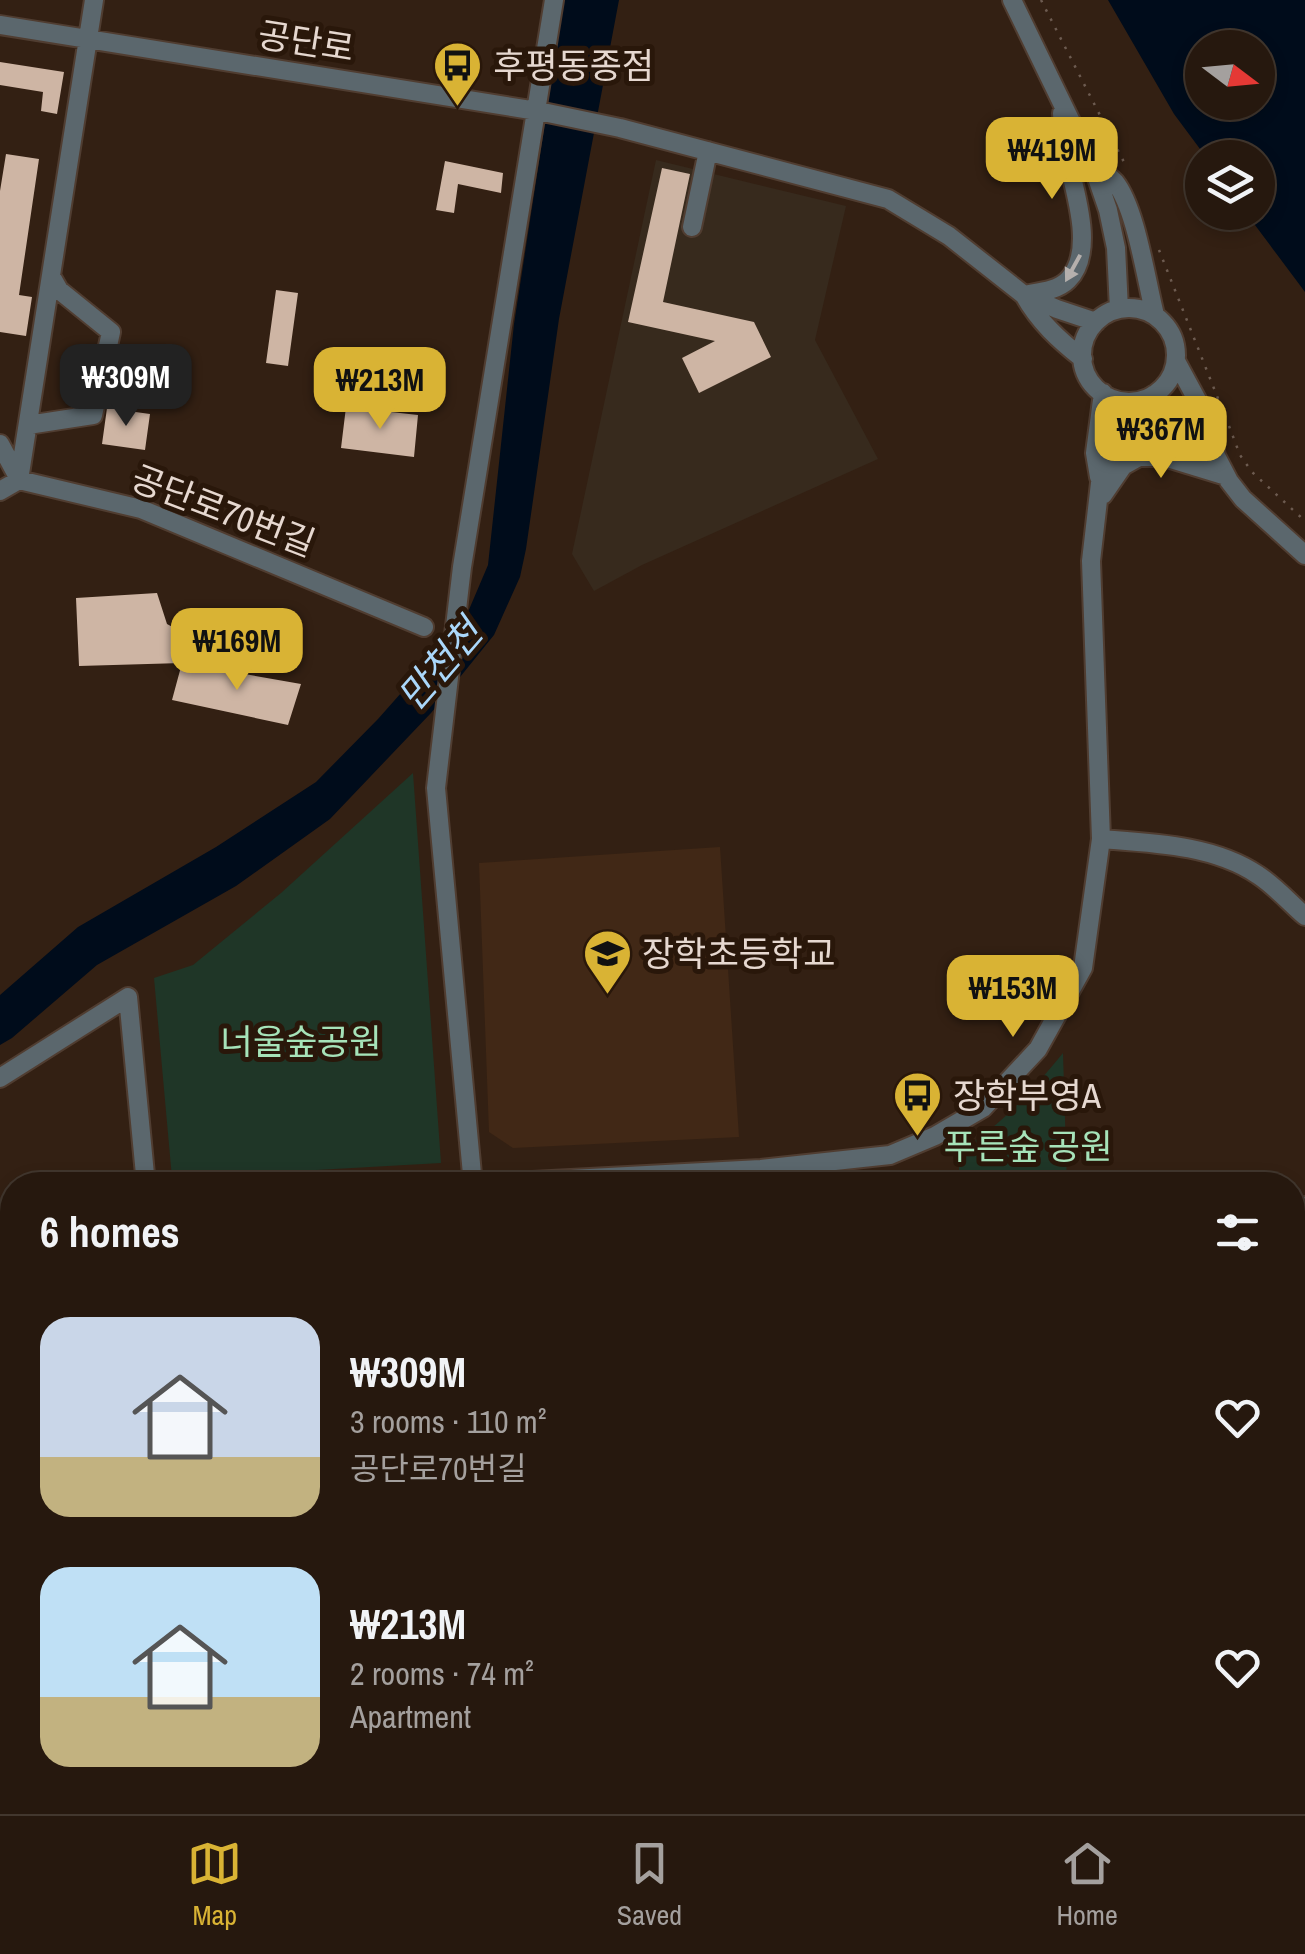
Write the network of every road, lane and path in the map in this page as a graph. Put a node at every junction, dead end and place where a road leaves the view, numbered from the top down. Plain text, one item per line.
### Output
1 (94, 0) edge
2 (554, 0) edge
3 (1012, 0) edge
4 (1041, 0) edge
5 (0, 24) edge
6 (88, 38) junction
7 (1062, 105) junction
8 (540, 112) junction
9 (708, 151) junction
10 (1094, 169) junction
11 (1129, 173) dead end
12 (692, 226) dead end
13 (1158, 246) dead end
14 (52, 276) junction
15 (1024, 295) junction
16 (1120, 309) junction
17 (1154, 315) junction
18 (1096, 322) junction
19 (1082, 360) junction
20 (1176, 360) junction
21 (1102, 394) junction
22 (1153, 396) junction
23 (1132, 402) junction
24 (1221, 407) dead end
25 (1228, 423) dead end
26 (28, 424) junction
27 (0, 444) edge
28 (1216, 456) junction
29 (1226, 476) junction
30 (19, 480) junction
31 (1100, 483) junction
32 (0, 491) edge
33 (1098, 504) junction
34 (1305, 521) edge
35 (1305, 555) edge
36 (424, 627) dead end
37 (1101, 839) junction
38 (1305, 916) edge
39 (0, 1078) edge
40 (145, 1172) edge
41 (466, 1172) edge
42 (719, 1172) edge

1 - 6 street
2 - 8 street
3 - 7 street
4 - 11 path
5 - 6 street, 공단로
6 - 8 street, 공단로
6 - 14 street
7 - 10 street
7 -> 15 street
8 - 9 street, 공단로
8 - 41 street
9 - 12 street
9 - 15 street
10 - 16 street
10 - 17 street
13 - 24 path
14 - 26 street
14 - 26 street
15 - 18 street
15 - 19 street
16 - 17 street
16 - 18 street
17 - 20 street
18 - 19 street
19 - 21 street
20 - 22 street
20 - 28 street
21 - 23 street
21 - 31 street
22 - 23 street
22 - 28 street
23 - 31 street
25 - 34 path
26 - 30 street
27 - 30 street
28 - 29 street
29 - 33 street
29 - 35 street
30 - 32 street
30 - 36 street, 공단로70번길
31 - 33 street
33 - 37 street
37 - 38 street
37 - 42 street
39 - 40 street

